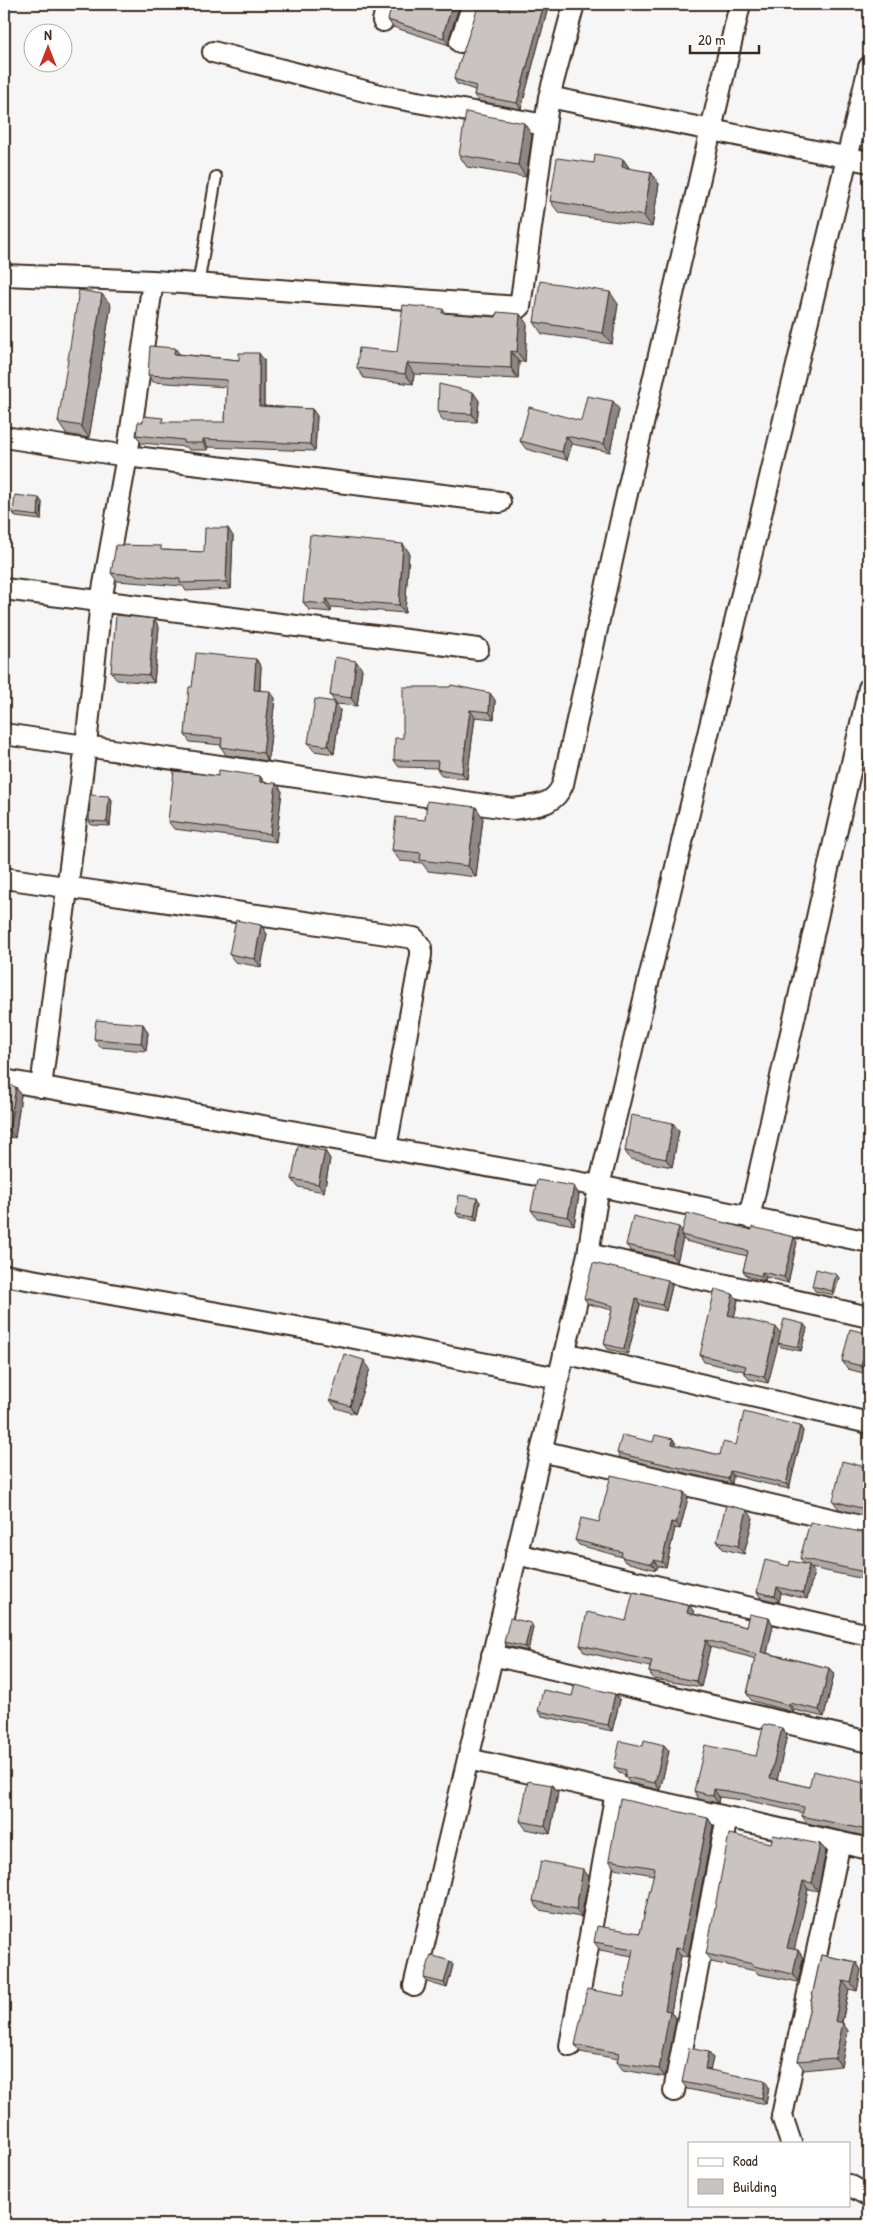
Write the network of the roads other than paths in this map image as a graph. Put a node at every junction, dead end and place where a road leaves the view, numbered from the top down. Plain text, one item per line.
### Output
1 (473, 4) edge
2 (574, 4) edge
3 (740, 4) edge
4 (460, 42) dead end
5 (213, 52) dead end
6 (869, 67) edge
7 (549, 97) junction
8 (544, 125) junction
9 (711, 130) junction
10 (848, 156) junction
11 (869, 162) edge
12 (216, 177) dead end
13 (4, 275) edge
14 (153, 281) junction
15 (198, 286) junction
16 (4, 437) edge
17 (126, 456) junction
18 (500, 502) dead end
19 (4, 589) edge
20 (102, 601) junction
21 (478, 649) dead end
22 (869, 688) edge
23 (4, 734) edge
24 (86, 746) junction
25 (4, 878) edge
26 (67, 886) junction
27 (4, 1080) edge
28 (41, 1087) junction
29 (386, 1148) junction
30 (599, 1186) junction
31 (749, 1218) junction
32 (869, 1242) edge
33 (588, 1254) junction
34 (4, 1275) edge
35 (869, 1317) edge
36 (564, 1353) junction
37 (558, 1378) junction
38 (869, 1423) edge
39 (541, 1451) junction
40 (869, 1528) edge
41 (516, 1554) junction
42 (869, 1635) edge
43 (492, 1654) junction
44 (869, 1742) edge
45 (468, 1759) junction
46 (616, 1792) junction
47 (727, 1817) junction
48 (840, 1842) junction
49 (869, 1849) edge
50 (414, 1986) dead end
51 (570, 2046) dead end
52 (674, 2091) dead end
53 (791, 2142) edge
54 (850, 2185) edge
55 (869, 2196) edge

1 - 4 street
2 - 7 street
3 - 9 street
5 - 8 street
6 - 10 street
7 - 8 street
7 - 9 street
8 - 15 street
9 - 10 street
9 - 24 street
10 - 11 street
10 - 30 street
12 - 15 lane
13 - 14 street
14 - 15 street
14 - 17 street
16 - 17 street
17 - 18 street
17 - 20 street
19 - 20 street
20 - 21 street
20 - 24 street
22 - 31 street
23 - 24 street
24 - 26 street
25 - 26 street
26 - 28 street
26 - 29 street
27 - 28 street
28 - 29 street
29 - 30 street
30 - 31 street
30 - 33 street
31 - 32 street
33 - 35 street
33 - 36 street
34 - 37 street
36 - 37 street
36 - 38 street
37 - 39 street
39 - 40 street
39 - 41 street
41 - 42 street
41 - 43 street
43 - 44 street
43 - 45 street
45 - 46 street
45 - 50 street
46 - 47 street
46 - 51 street
47 - 48 street
47 - 52 street
48 - 49 street
48 - 53 street
54 - 55 street

